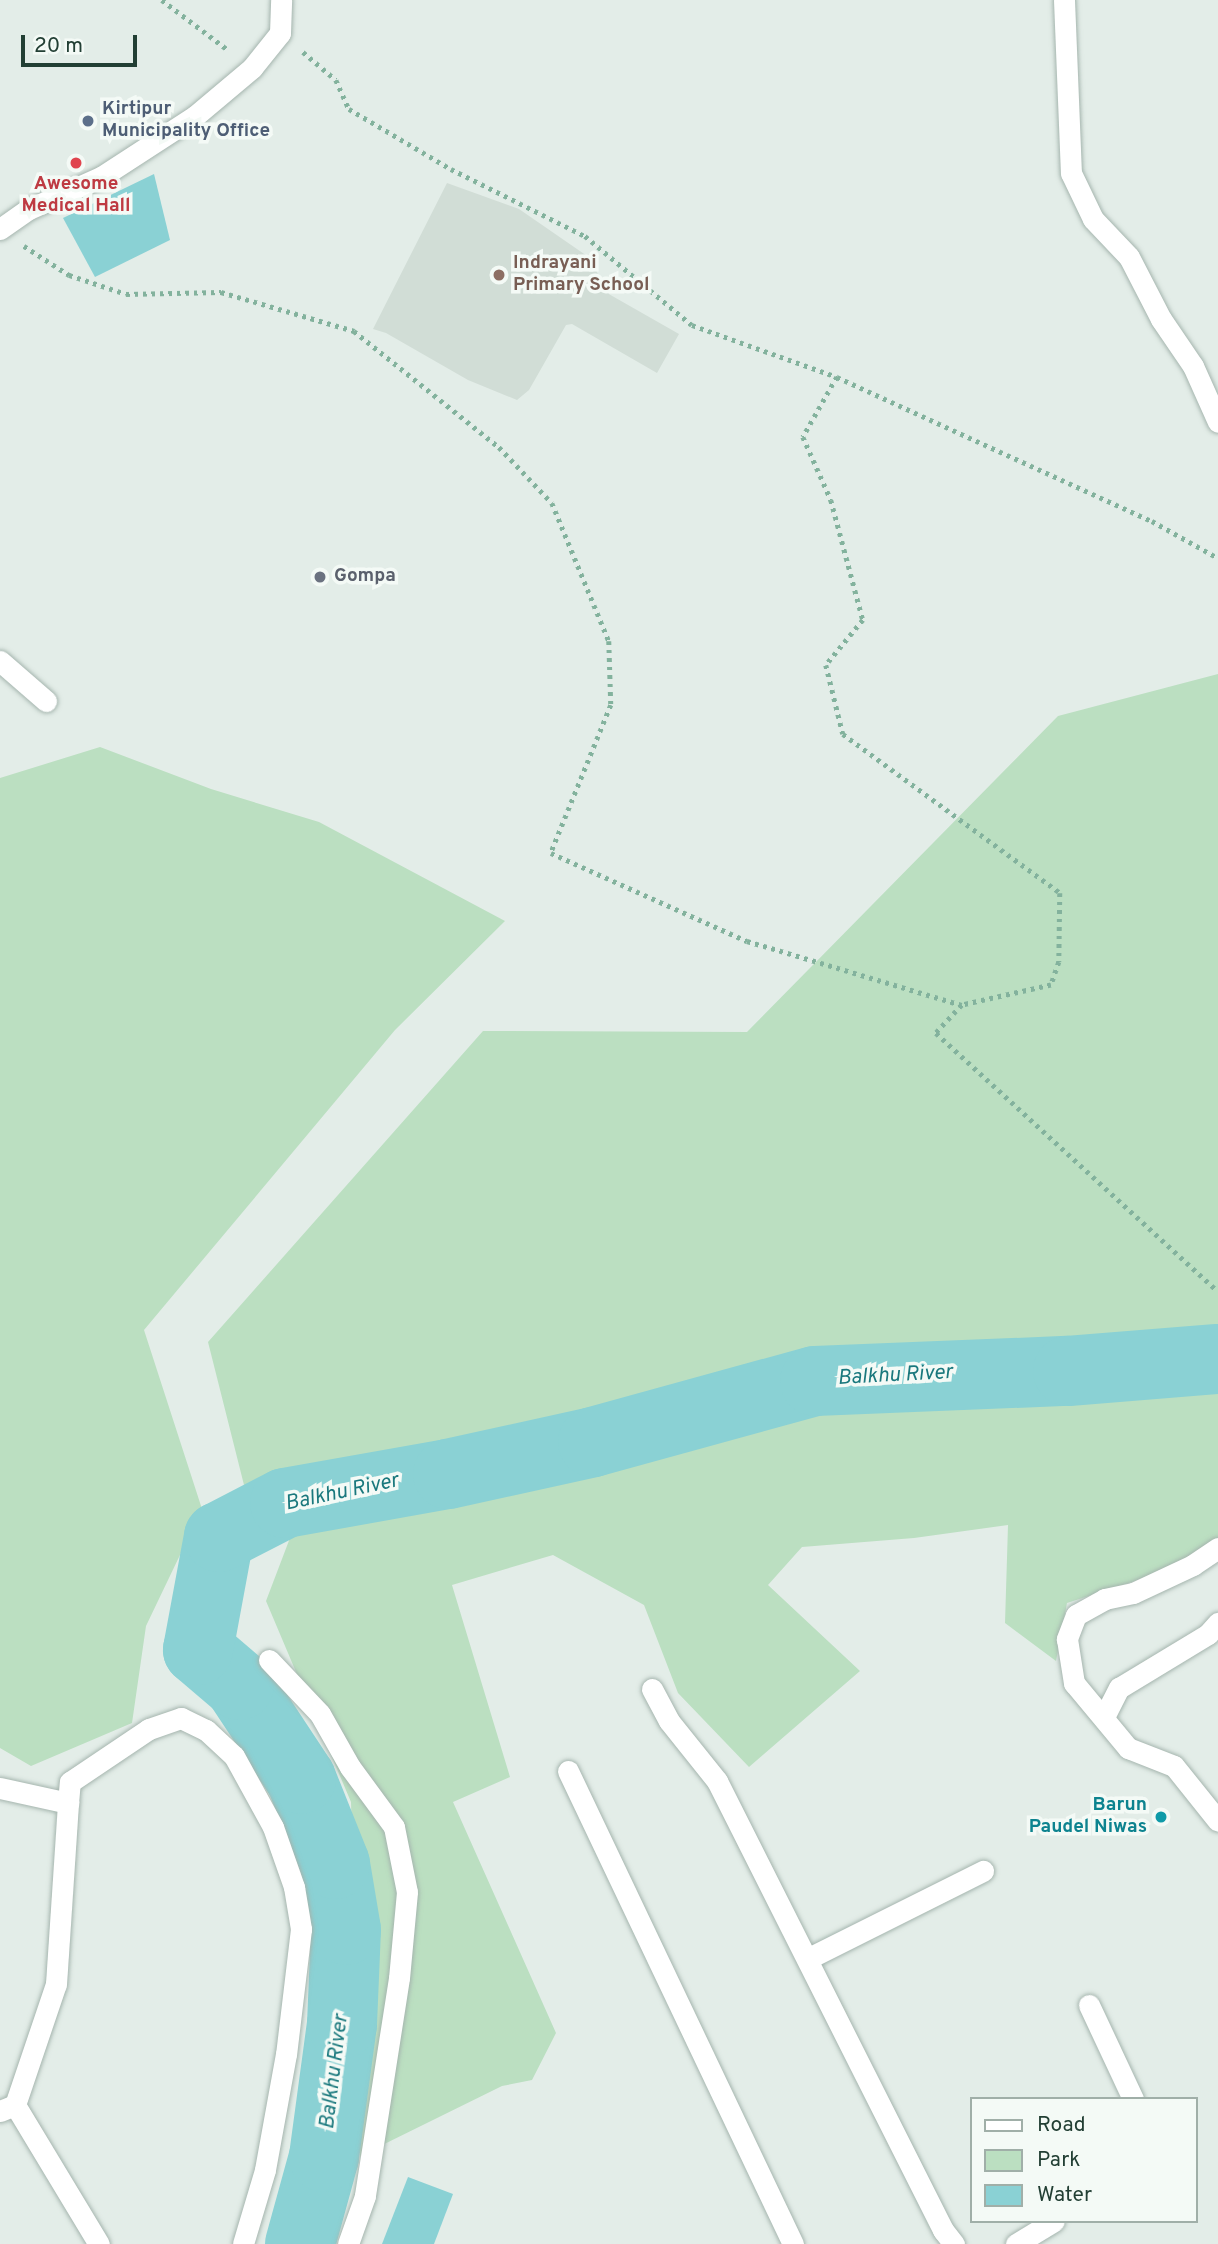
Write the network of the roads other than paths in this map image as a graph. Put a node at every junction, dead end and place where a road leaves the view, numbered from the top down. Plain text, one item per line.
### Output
1 (281, 0) edge
2 (1064, 1) edge
3 (0, 229) edge
4 (1218, 422) edge
5 (0, 661) edge
6 (46, 701) dead end
7 (1218, 1548) edge
8 (1218, 1623) edge
9 (269, 1660) dead end
10 (652, 1689) dead end
11 (1104, 1717) junction
12 (568, 1771) dead end
13 (2, 1790) edge
14 (68, 1803) junction
15 (1218, 1821) edge
16 (983, 1871) dead end
17 (807, 1959) junction
18 (1089, 2005) dead end
19 (1132, 2097) edge
20 (7, 2108) edge
21 (1051, 2223) edge
22 (99, 2244) edge
23 (243, 2244) edge
24 (348, 2244) edge
25 (793, 2244) edge
26 (954, 2244) edge
27 (1016, 2244) edge

1 - 3 street
2 - 4 street
5 - 6 street
7 - 11 street
8 - 11 street
9 - 24 street
10 - 17 street
11 - 15 street
12 - 25 street
13 - 14 street
14 - 20 street
14 - 23 street
16 - 17 street
17 - 26 street
18 - 19 street
20 - 22 street
21 - 27 street

